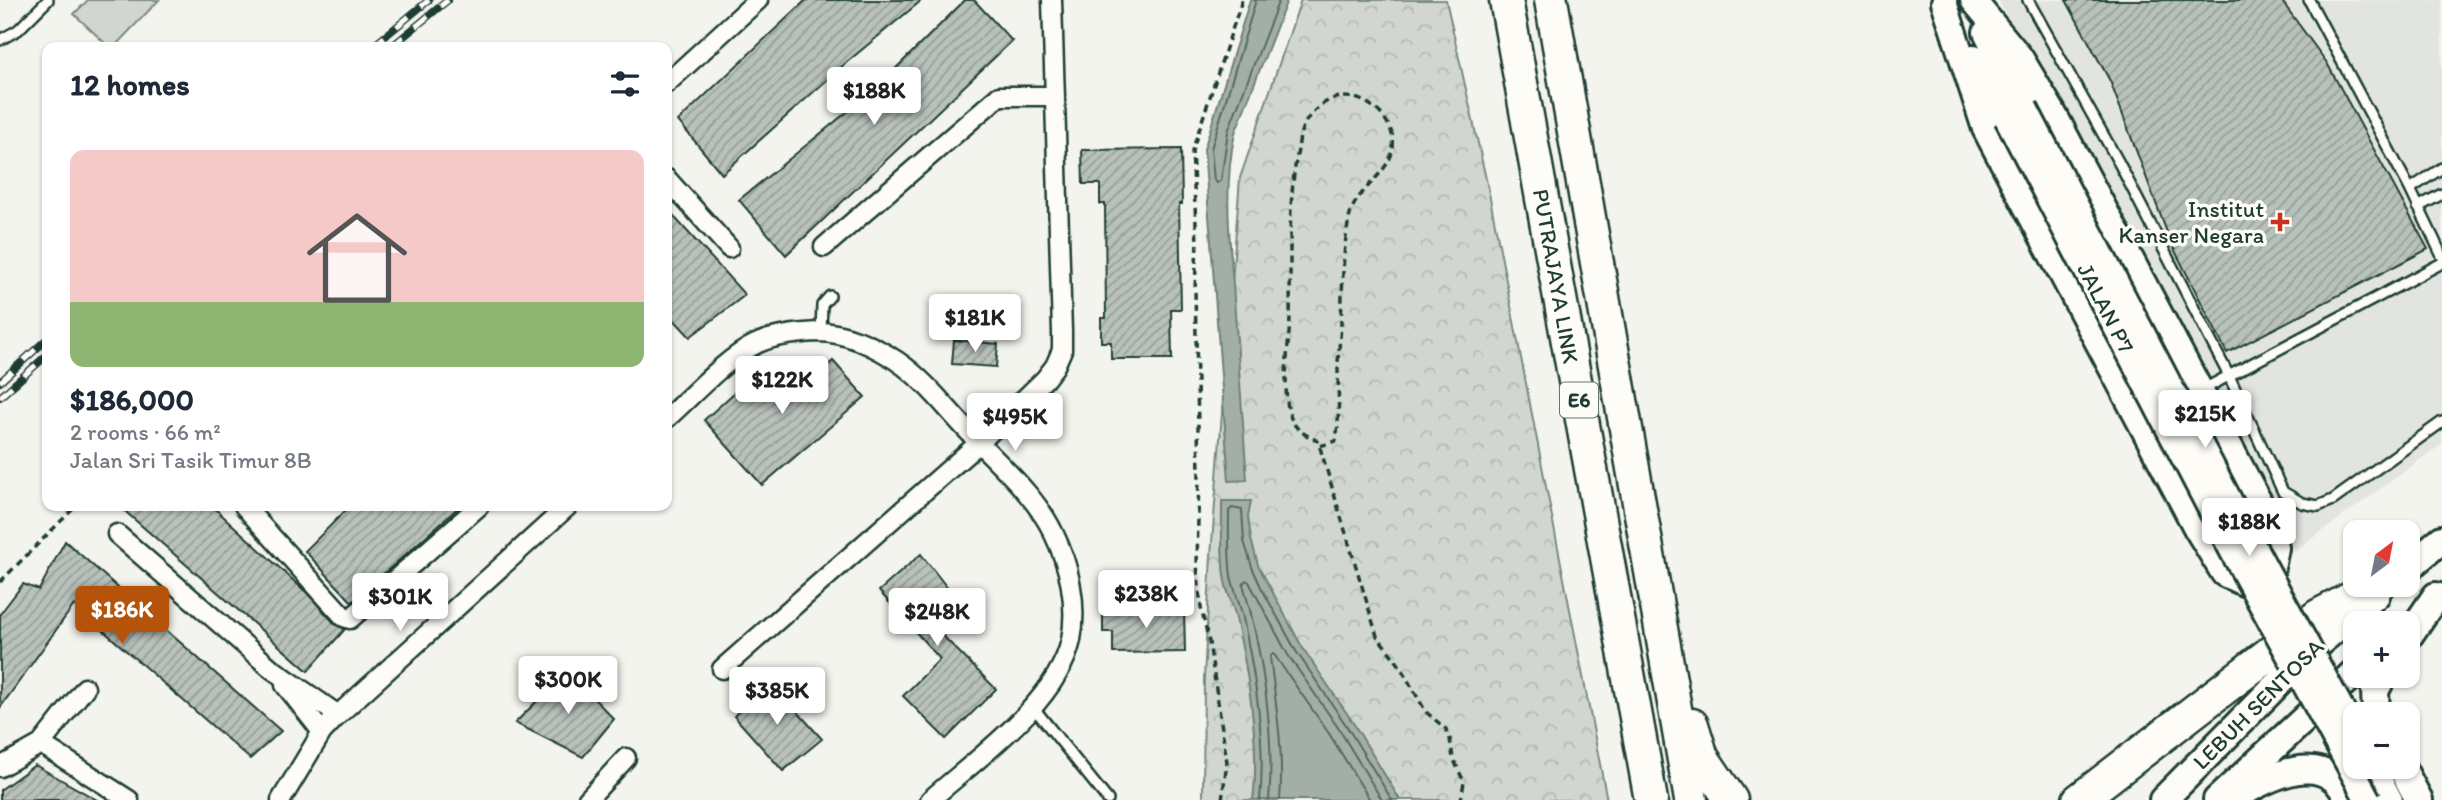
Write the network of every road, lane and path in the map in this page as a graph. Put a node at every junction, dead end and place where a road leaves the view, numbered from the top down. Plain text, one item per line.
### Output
1 (48, 0) edge
2 (758, 0) edge
3 (1052, 0) edge
4 (1242, 0) edge
5 (1506, 0) edge
6 (1551, 0) edge
7 (1971, 0) edge
8 (2028, 0) edge
9 (2309, 0) edge
10 (1944, 1) edge
11 (0, 40) edge
12 (672, 77) edge
13 (1055, 96) junction
14 (2016, 113) junction
15 (2442, 168) edge
16 (672, 185) edge
17 (2410, 189) junction
18 (2442, 194) edge
19 (2418, 206) junction
20 (824, 247) dead end
21 (729, 248) dead end
22 (2442, 256) edge
23 (2442, 263) edge
24 (830, 296) dead end
25 (821, 332) junction
26 (2229, 376) junction
27 (2200, 391) junction
28 (672, 414) edge
29 (2442, 422) edge
30 (979, 443) junction
31 (1320, 446) junction
32 (71, 511) edge
33 (249, 511) edge
34 (473, 511) edge
35 (562, 511) edge
36 (117, 534) dead end
37 (2442, 539) edge
38 (2420, 558) edge
39 (0, 582) edge
40 (2439, 594) edge
41 (2354, 597) edge
42 (2373, 597) edge
43 (2420, 611) edge
44 (2420, 620) edge
45 (1660, 631) junction
46 (272, 669) junction
47 (722, 669) dead end
48 (2343, 683) edge
49 (85, 688) dead end
50 (1033, 707) junction
51 (2343, 710) edge
52 (338, 715) junction
53 (322, 732) junction
54 (41, 744) junction
55 (2343, 745) edge
56 (626, 758) dead end
57 (0, 767) edge
58 (2333, 777) junction
59 (2379, 779) edge
60 (2408, 779) edge
61 (129, 800) edge
62 (281, 800) edge
63 (587, 800) edge
64 (930, 800) edge
65 (1108, 800) edge
66 (1222, 800) edge
67 (1461, 800) edge
68 (1651, 800) edge
69 (1691, 800) edge
70 (1731, 800) edge
71 (2079, 800) edge
72 (2163, 800) edge
73 (2217, 800) edge
74 (2230, 800) edge
75 (2350, 800) edge
76 (2368, 800) edge
77 (2390, 800) edge
78 (2419, 800) edge

1 - 11 lane
2 - 12 street
3 - 13 street
4 - 66 path
5 - 68 highway, PUTRAJAYA LINK / E6
6 - 45 highway, PUTRAJAYA LINK / E6
7 - 14 street, JALAN P7
7 - 27 street
8 - 26 lane
9 - 17 lane
10 - 14 street, JALAN P7
10 - 27 street
13 - 20 street
13 - 30 street
14 - 51 street, JALAN P7, bridge
14 - 76 street, JALAN P7, bridge
15 - 17 lane
16 - 21 street
17 - 19 lane
18 - 19 lane
19 - 22 lane
23 - 26 lane
24 - 25 lane
25 - 28 street
25 - 30 street
26 - 27 lane
26 - 29 lane
30 - 47 street
30 - 50 street
31 - 31 path
31 - 67 path
32 - 39 path
33 - 34 street
35 - 52 street
36 - 46 street
37 - 38 main road
40 - 43 main road
40 - 44 main road
41 - 71 highway
42 - 72 main road, LEBUH SENTOSA
45 - 69 highway, E6
45 - 70 highway
46 - 52 street
46 - 53 street
48 - 73 main road, LEBUH SENTOSA
49 - 54 street
50 - 64 street
50 - 65 lane
52 - 53 street
53 - 62 street
54 - 57 street
54 - 61 street
55 - 58 main road
56 - 63 street
58 - 74 main road
58 - 75 main road
59 - 77 street
60 - 78 main road

